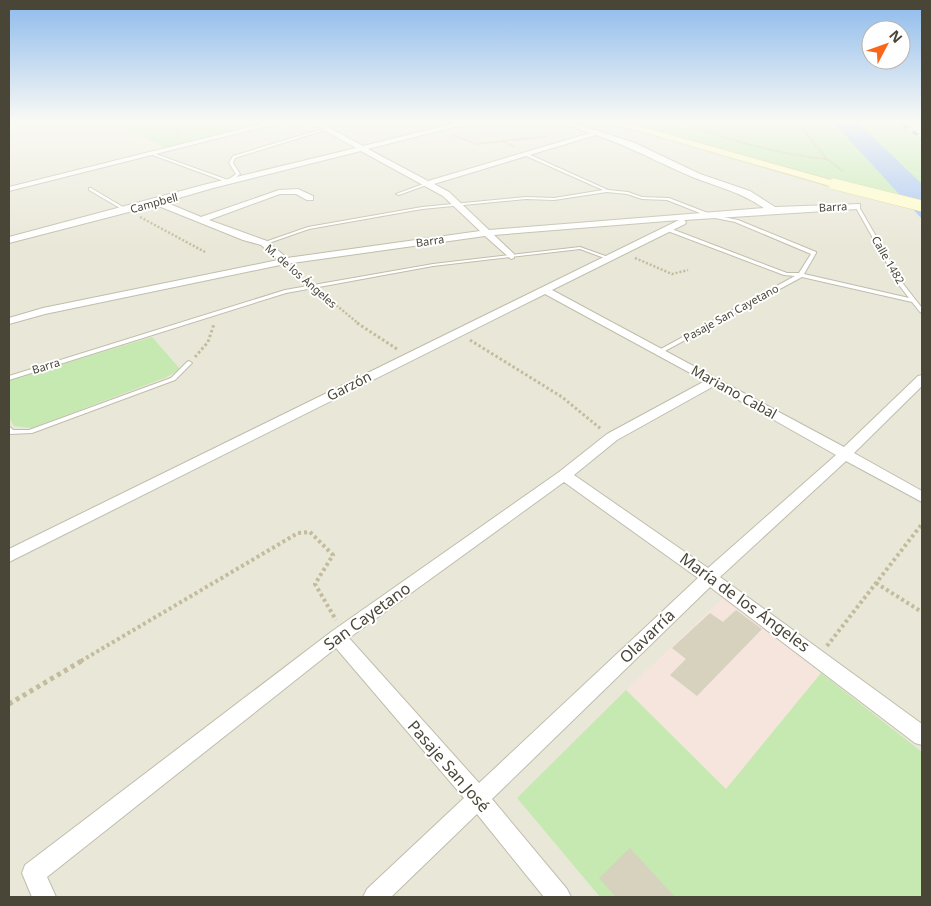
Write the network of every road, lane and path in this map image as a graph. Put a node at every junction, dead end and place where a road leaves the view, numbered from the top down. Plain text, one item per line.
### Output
1 (114, 163) edge
2 (178, 163) edge
3 (231, 163) edge
4 (309, 163) edge
5 (389, 163) edge
6 (495, 163) edge
7 (546, 163) edge
8 (670, 163) edge
9 (760, 163) edge
10 (833, 163) edge
11 (849, 176) dead end
12 (229, 182) junction
13 (427, 184) junction
14 (9, 189) edge
15 (90, 189) dead end
16 (607, 191) junction
17 (398, 194) dead end
18 (310, 198) dead end
19 (157, 202) junction
20 (459, 205) junction
21 (858, 206) joint
22 (922, 206) edge
23 (126, 210) junction
24 (773, 210) junction
25 (712, 216) junction
26 (691, 218) junction
27 (201, 220) junction
28 (667, 229) junction
29 (488, 233) junction
30 (9, 240) edge
31 (264, 242) junction
32 (205, 252) dead end
33 (615, 255) junction
34 (511, 256) junction
35 (285, 260) junction
36 (688, 270) dead end
37 (801, 275) junction
38 (314, 286) junction
39 (544, 290) junction
40 (912, 300) junction
41 (922, 311) edge
42 (207, 315) junction
43 (9, 321) edge
44 (458, 332) junction
45 (661, 352) junction
46 (408, 356) junction
47 (189, 363) joint
48 (9, 378) edge
49 (922, 379) edge
50 (714, 381) junction
51 (9, 430) edge
52 (612, 438) junction
53 (845, 454) junction
54 (564, 475) junction
55 (922, 497) edge
56 (922, 524) edge
57 (9, 556) edge
58 (710, 576) junction
59 (876, 583) junction
60 (922, 612) edge
61 (337, 637) junction
62 (819, 656) junction
63 (9, 704) edge
64 (922, 736) edge
65 (478, 798) junction
66 (44, 897) edge
67 (376, 897) edge
68 (558, 897) edge

1 - 14 street
2 - 12 lane
3 - 12 lane
4 - 12 street, Campbell
5 - 13 street
6 - 13 street
7 - 16 lane
8 - 24 street
9 - 22 main road, bridge
10 - 11 path
12 - 19 street, Campbell
13 - 17 lane
13 - 20 street
15 - 23 lane
16 - 20 lane
16 - 25 lane
18 - 27 street
19 - 23 street, Campbell
19 - 27 street, M. de los Ángeles
20 - 29 street
20 - 31 lane
21 - 24 street, Barra
21 - 40 lane, Calle 1482
23 - 30 street, Campbell
23 - 32 path
24 - 25 street, Barra
25 - 26 street, Barra
25 - 37 lane
26 - 28 street, Garzón
26 - 29 street, Barra
27 - 31 street, M. de los Ángeles
28 - 33 street, Garzón
28 - 37 lane, Pasaje San Cayetano
29 - 34 street
29 - 35 street, Barra
31 - 35 street, M. de los Ángeles
33 - 34 lane, Barra
33 - 36 path
33 - 39 street, Garzón
34 - 38 lane, Barra
35 - 38 path, M. de los Ángeles
35 - 43 street, Barra
37 - 40 lane, Pasaje San Cayetano
37 - 45 lane, Pasaje San Cayetano
38 - 42 lane, Barra
38 - 46 path, M. de los Ángeles
39 - 44 street, Garzón
39 - 45 street, Mariano Cabal
40 - 41 lane, Calle 1482
42 - 47 path
42 - 48 lane, Barra
44 - 46 street, Garzón
44 - 52 path
45 - 50 street, Mariano Cabal
46 - 57 street, Garzón
47 - 51 lane
49 - 53 street, Olavarría
50 - 52 street, San Cayetano
50 - 53 street, Mariano Cabal
52 - 54 street, San Cayetano
53 - 55 street, Mariano Cabal
53 - 58 street, Olavarría
54 - 58 street, María de los Ángeles
54 - 61 street, San Cayetano
56 - 59 path
58 - 62 street, María de los Ángeles
58 - 65 street, Olavarría
59 - 60 path
59 - 62 path
61 - 63 path
61 - 65 street, Pasaje San José
61 - 66 street, San Cayetano
62 - 64 street, María de los Ángeles
65 - 67 street, Olavarría
65 - 68 street, Pasaje San José

